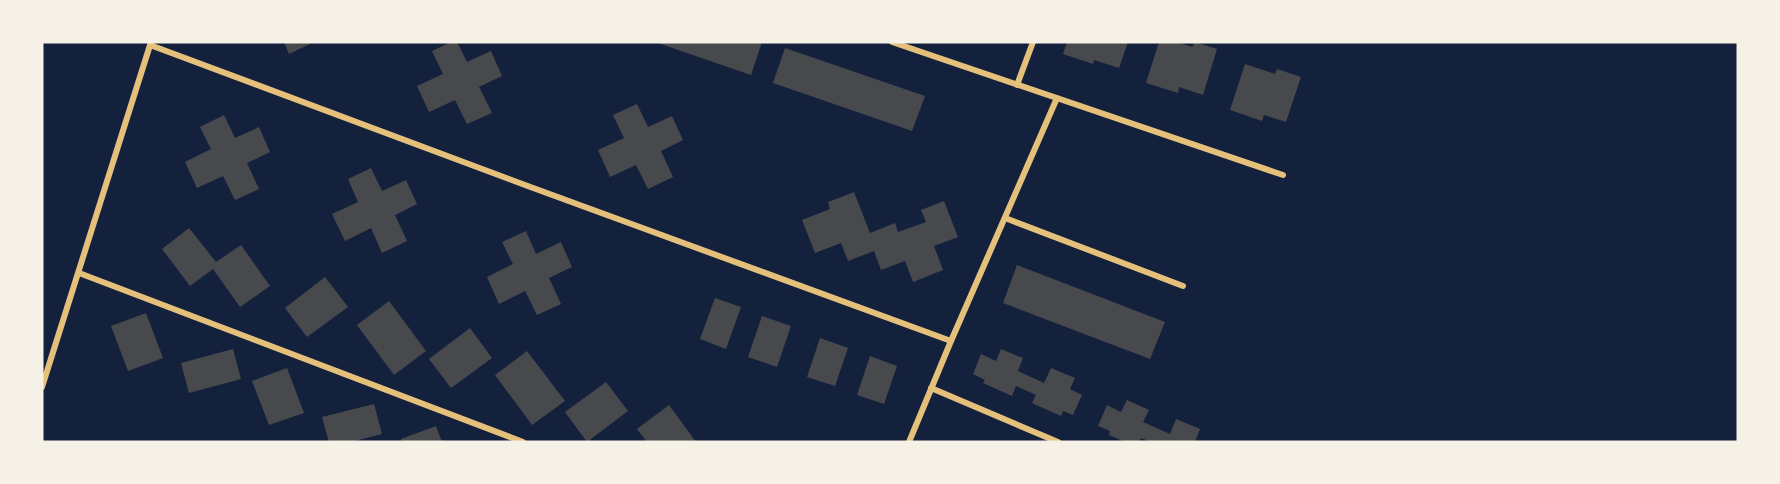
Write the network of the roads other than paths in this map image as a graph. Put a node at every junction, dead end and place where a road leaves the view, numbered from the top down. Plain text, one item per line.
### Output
1 (892, 42) edge
2 (1033, 42) edge
3 (151, 44) edge
4 (1017, 85) junction
5 (1057, 98) junction
6 (1283, 175) dead end
7 (1005, 218) junction
8 (79, 273) junction
9 (1184, 286) dead end
10 (951, 340) junction
11 (42, 387) edge
12 (931, 388) junction
13 (523, 442) edge
14 (909, 442) edge
15 (1058, 442) edge

1 - 4 street
2 - 4 street
3 - 8 street
3 - 10 street
4 - 5 street
5 - 6 street
5 - 7 street
7 - 9 street
7 - 10 street
8 - 11 street
8 - 13 street
10 - 12 street
12 - 14 street
12 - 15 street

